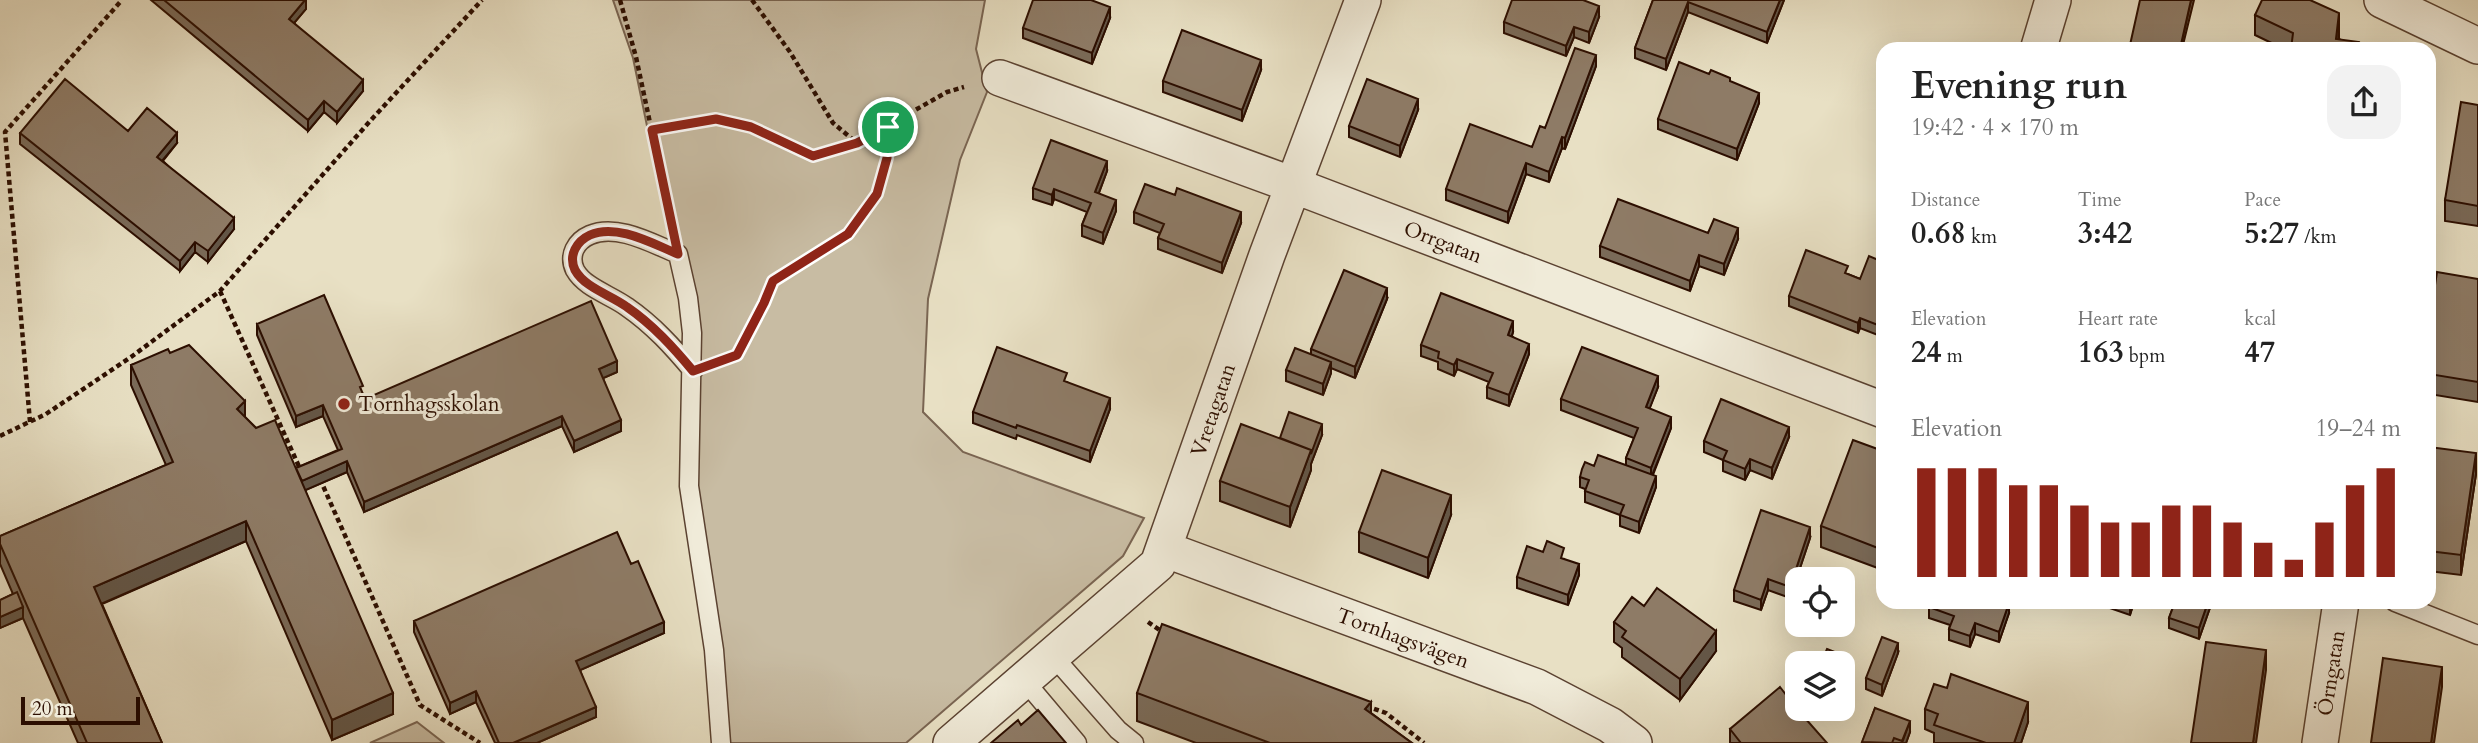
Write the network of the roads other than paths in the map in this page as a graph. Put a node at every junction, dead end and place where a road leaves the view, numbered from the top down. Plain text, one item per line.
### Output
1 (1363, 0) edge
2 (2053, 0) edge
3 (2382, 0) edge
4 (2439, 26) edge
5 (2040, 42) edge
6 (2478, 47) edge
7 (1000, 78) road end
8 (1293, 185) junction
9 (693, 371) junction
10 (1876, 407) edge
11 (1164, 549) junction
12 (2340, 609) edge
13 (2413, 609) edge
14 (2478, 635) edge
15 (1053, 656) junction
16 (1024, 680) junction
17 (721, 743) edge
18 (951, 743) edge
19 (1077, 743) edge
20 (1134, 743) edge
21 (1634, 743) edge
22 (2320, 743) edge

1 - 8 street, Vretagatan
2 - 5 street
3 - 4 street
4 - 6 street
7 - 8 street, Orrgatan
8 - 10 street, Orrgatan
8 - 11 street, Vretagatan
9 - 9 lane
9 - 17 lane
11 - 15 street, Vretagatan
11 - 21 street, Tornhagsvägen
12 - 22 street, Örngatan
13 - 14 lane
15 - 16 street, Vretagatan
15 - 20 lane
16 - 18 street, Vretagatan
16 - 19 lane

